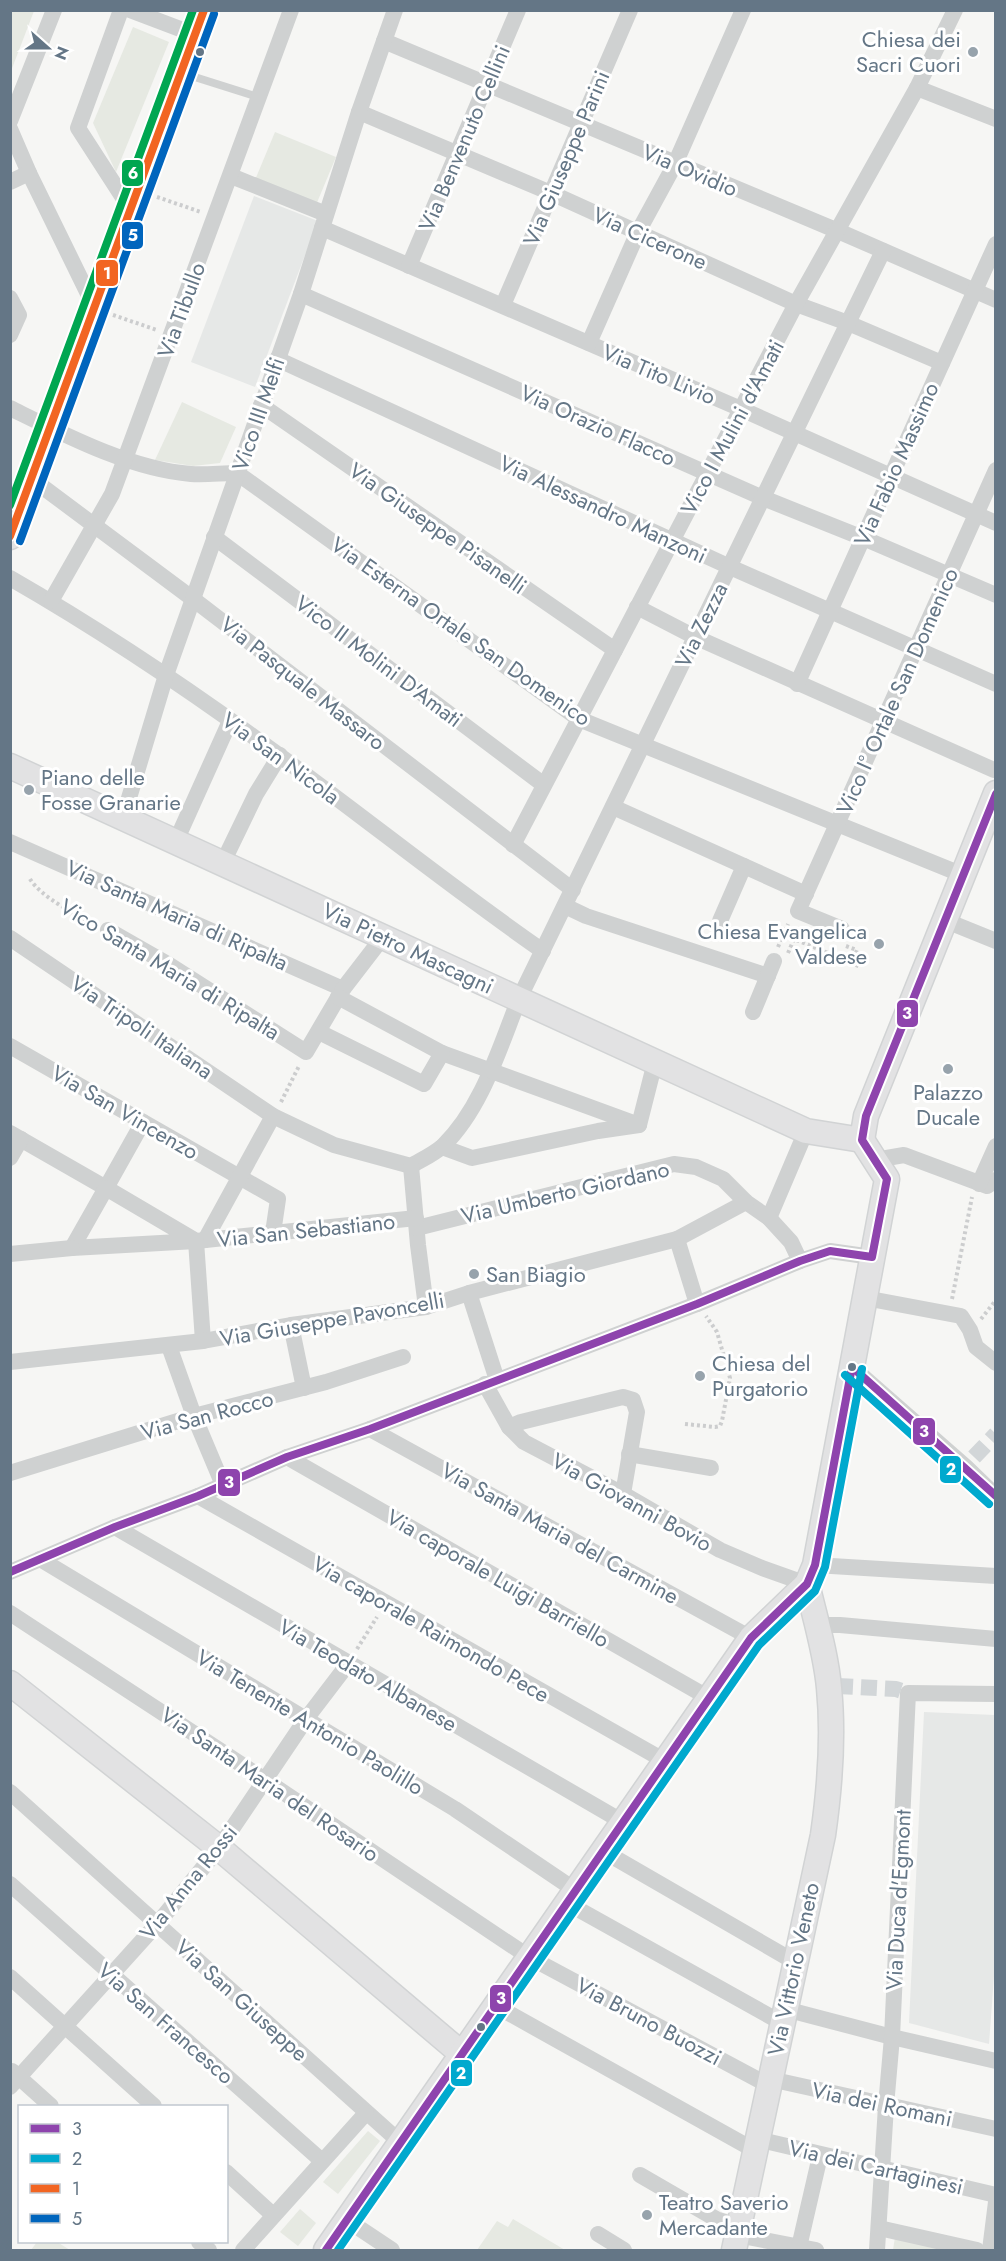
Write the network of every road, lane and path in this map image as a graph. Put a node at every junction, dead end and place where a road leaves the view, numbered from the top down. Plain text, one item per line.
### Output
1 (54, 10) edge
2 (122, 10) edge
3 (129, 10) edge
4 (204, 10) edge
5 (291, 10) edge
6 (395, 10) edge
7 (518, 10) edge
8 (630, 10) edge
9 (743, 10) edge
10 (955, 10) edge
11 (196, 35) junction
12 (384, 41) junction
13 (182, 72) junction
14 (487, 83) junction
15 (917, 88) junction
16 (258, 97) junction
17 (359, 112) junction
18 (996, 119) edge
19 (10, 121) edge
20 (580, 124) junction
21 (10, 129) edge
22 (458, 155) junction
23 (675, 164) junction
24 (29, 173) junction
25 (231, 176) junction
26 (10, 182) edge
27 (551, 193) junction
28 (135, 200) junction
29 (216, 217) junction
30 (324, 221) junction
31 (838, 231) junction
32 (638, 232) junction
33 (996, 244) edge
34 (883, 251) junction
35 (409, 266) junction
36 (975, 291) junction
37 (301, 294) junction
38 (10, 298) edge
39 (996, 300) edge
40 (796, 304) junction
41 (503, 305) junction
42 (95, 308) junction
43 (848, 323) junction
44 (10, 335) edge
45 (172, 335) junction
46 (590, 343) junction
47 (277, 359) junction
48 (942, 363) junction
49 (261, 405) junction
50 (10, 408) edge
51 (741, 409) junction
52 (51, 428) junction
53 (795, 433) junction
54 (126, 459) junction
55 (996, 470) edge
56 (237, 473) junction
57 (707, 473) junction
58 (890, 476) junction
59 (32, 479) junction
60 (763, 498) junction
61 (976, 513) junction
62 (996, 523) edge
63 (95, 525) junction
64 (10, 537) edge
65 (214, 537) junction
66 (863, 538) junction
67 (672, 541) junction
68 (730, 567) junction
69 (948, 575) junction
70 (10, 578) edge
71 (996, 595) edge
72 (193, 599) junction
73 (51, 601) junction
74 (637, 607) junction
75 (830, 610) junction
76 (696, 638) junction
77 (916, 649) junction
78 (615, 650) junction
79 (166, 675) junction
80 (797, 684) junction
81 (996, 684) edge
82 (579, 718) junction
83 (230, 721) junction
84 (883, 721) junction
85 (644, 745) junction
86 (279, 755) junction
87 (10, 766) edge
88 (995, 776) edge
89 (544, 785) junction
90 (613, 807) junction
91 (123, 818) junction
92 (837, 825) junction
93 (181, 830) dead end
94 (10, 842) edge
95 (513, 845) junction
96 (228, 852) dead end
97 (744, 866) junction
98 (963, 875) junction
99 (30, 879) dead end
100 (573, 890) junction
101 (806, 894) junction
102 (565, 906) junction
103 (793, 917) junction
104 (944, 920) junction
105 (720, 921) dead end
106 (108, 930) joint
107 (840, 936) joint
108 (383, 937) junction
109 (10, 938) edge
110 (996, 941) edge
111 (543, 951) junction
112 (775, 963) junction
113 (852, 963) junction
114 (860, 967) dead end
115 (340, 993) junction
116 (519, 999) junction
117 (753, 1012) dead end
118 (319, 1032) junction
119 (10, 1046) edge
120 (306, 1052) junction
121 (442, 1053) junction
122 (655, 1062) junction
123 (490, 1071) junction
124 (273, 1116) junction
125 (143, 1122) junction
126 (639, 1125) junction
127 (806, 1131) junction
128 (16, 1136) edge
129 (996, 1146) edge
130 (442, 1147) junction
131 (869, 1150) junction
132 (10, 1158) edge
133 (411, 1166) junction
134 (240, 1177) junction
135 (980, 1182) edge
136 (106, 1188) junction
137 (746, 1202) junction
138 (769, 1218) junction
139 (417, 1223) junction
140 (273, 1233) junction
141 (677, 1239) junction
142 (200, 1241) junction
143 (72, 1248) junction
144 (10, 1254) edge
145 (872, 1257) junction
146 (800, 1261) junction
147 (469, 1293) junction
148 (865, 1298) junction
149 (697, 1304) junction
150 (426, 1307) junction
151 (949, 1314) junction
152 (291, 1325) junction
153 (202, 1341) junction
154 (169, 1346) junction
155 (403, 1357) dead end
156 (10, 1362) edge
157 (996, 1363) edge
158 (852, 1367) junction
159 (491, 1382) junction
160 (304, 1388) junction
161 (194, 1416) junction
162 (685, 1424) dead end
163 (509, 1427) junction
164 (370, 1429) junction
165 (629, 1454) junction
166 (287, 1457) junction
167 (711, 1468) dead end
168 (10, 1473) edge
169 (223, 1485) junction
170 (623, 1494) junction
171 (198, 1496) junction
172 (996, 1496) edge
173 (115, 1527) junction
174 (40, 1559) junction
175 (10, 1572) edge
176 (811, 1574) junction
177 (996, 1576) edge
178 (386, 1604) junction
179 (10, 1613) edge
180 (828, 1625) junction
181 (751, 1638) junction
182 (996, 1639) edge
183 (348, 1664) junction
184 (10, 1683) edge
185 (996, 1694) edge
186 (709, 1698) junction
187 (306, 1719) junction
188 (665, 1761) junction
189 (265, 1780) junction
190 (10, 1792) edge
191 (623, 1822) junction
192 (219, 1848) junction
193 (603, 1851) junction
194 (10, 1884) edge
195 (571, 1897) junction
196 (158, 1923) junction
197 (529, 1957) junction
198 (795, 1962) junction
199 (111, 1975) junction
200 (10, 1977) edge
201 (496, 2006) junction
202 (784, 2016) junction
203 (66, 2026) junction
204 (892, 2037) junction
205 (462, 2054) junction
206 (996, 2061) edge
207 (13, 2078) edge
208 (769, 2082) junction
209 (50, 2105) edge
210 (153, 2105) edge
211 (886, 2106) junction
212 (366, 2113) junction
213 (996, 2129) edge
214 (401, 2143) junction
215 (755, 2145) junction
216 (820, 2156) junction
217 (322, 2161) junction
218 (882, 2168) junction
219 (228, 2174) edge
220 (640, 2175) dead end
221 (996, 2195) edge
222 (996, 2202) edge
223 (273, 2215) junction
224 (347, 2220) junction
225 (879, 2228) junction
226 (598, 2234) dead end
227 (736, 2237) edge
228 (807, 2249) edge
229 (243, 2250) edge
230 (326, 2250) edge
231 (392, 2250) edge
232 (624, 2250) edge
233 (877, 2250) edge
234 (977, 2250) edge
235 (990, 2250) edge

1 - 19 street
2 - 28 street
3 - 11 street
4 - 11 street
5 - 16 street, Via Tibullo
6 - 12 street, Vico III Melfi
7 - 14 street, Via Benvenuto Cellini
8 - 20 street, Via Giuseppe Parini
9 - 23 street
10 - 15 street, Vico I Mulini d'Amati
11 - 13 street
12 - 14 street, Via Ovidio
12 - 17 street, Vico III Melfi
13 - 16 lane
13 - 28 street
14 - 20 street, Via Ovidio
14 - 22 street, Via Benvenuto Cellini
15 - 18 street
15 - 31 street, Vico I Mulini d'Amati
16 - 25 street, Via Tibullo
17 - 22 street, Via Cicerone
17 - 30 street, Vico III Melfi
20 - 23 street, Via Ovidio
20 - 27 street, Via Giuseppe Parini
21 - 24 street
22 - 27 street, Via Cicerone
22 - 35 street, Via Benvenuto Cellini
23 - 31 street, Via Ovidio
23 - 32 street
24 - 26 street
24 - 42 street
25 - 29 street, Via Tibullo
25 - 30 street, Via Tito Livio
27 - 32 street, Via Cicerone
27 - 41 street, Via Giuseppe Parini
28 - 29 path
28 - 42 street
29 - 45 street, Via Tibullo
30 - 35 street, Via Tito Livio
30 - 37 street, Vico III Melfi
31 - 34 street, Via Ovidio
31 - 40 street, Vico I Mulini d'Amati
32 - 40 street, Via Cicerone
32 - 46 street
33 - 36 street, Via Fabio Massimo
34 - 36 street, Via Ovidio
34 - 43 street, Via Zezza
35 - 41 street, Via Tito Livio
36 - 39 street, Via Ovidio
36 - 48 street, Via Fabio Massimo
37 - 47 street, Vico III Melfi
37 - 57 street, Via Orazio Flacco
38 - 44 street
40 - 43 street, Via Cicerone
40 - 51 street, Vico I Mulini d'Amati
41 - 46 street, Via Tito Livio
42 - 45 path
42 - 52 street
43 - 48 street, Via Cicerone
43 - 53 street, Via Zezza
45 - 54 street, Via Tibullo
46 - 51 street, Via Tito Livio
47 - 49 street, Vico III Melfi
47 - 67 street, Via Alessandro Manzoni
48 - 58 street, Via Fabio Massimo
49 - 56 street, Vico III Melfi
49 - 78 street, Via Giuseppe Pisanelli
50 - 52 street
51 - 53 street, Via Tito Livio
51 - 57 street, Vico I Mulini d'Amati
52 - 54 street
52 - 59 street
53 - 58 street, Via Tito Livio
53 - 60 street, Via Zezza
54 - 56 street
54 - 63 street, Via Tibullo
55 - 61 street, Vico I° Ortale San Domenico
56 - 65 street, Vico III Melfi
56 - 82 street, Via Esterna Ortale San Domenico
57 - 60 street, Via Orazio Flacco
57 - 67 street, Vico I Mulini d'Amati
58 - 61 street, Via Tito Livio
58 - 66 street, Via Fabio Massimo
59 - 63 street, Via Pasquale Massaro
59 - 64 street
60 - 66 street, Via Orazio Flacco
60 - 68 street, Via Zezza
61 - 62 street, Via Tito Livio
61 - 69 street, Vico I° Ortale San Domenico
63 - 72 street, Via Pasquale Massaro
63 - 73 street, Via Tibullo
65 - 72 street, Vico III Melfi
65 - 89 street, Vico II Molini D'Amati
66 - 69 street, Via Orazio Flacco
66 - 75 street, Via Fabio Massimo
67 - 68 street, Via Alessandro Manzoni
67 - 74 street, Vico I Mulini d'Amati
68 - 75 street, Via Alessandro Manzoni
68 - 76 street, Via Zezza
69 - 71 street, Via Orazio Flacco
69 - 77 street, Vico I° Ortale San Domenico
70 - 73 street, Via San Nicola
72 - 79 street, Vico III Melfi
72 - 95 street, Via Pasquale Massaro
73 - 79 street, Via San Nicola
74 - 76 street
74 - 78 street, Vico I Mulini d'Amati
75 - 77 street, Via Alessandro Manzoni
75 - 80 street, Via Fabio Massimo
76 - 80 street
76 - 85 street, Via Zezza
77 - 81 street, Via Alessandro Manzoni
77 - 84 street, Vico I° Ortale San Domenico
78 - 82 street, Vico I Mulini d'Amati
79 - 83 street, Via San Nicola
79 - 91 street, Vico III Melfi
80 - 84 street
82 - 85 street, Via Esterna Ortale San Domenico
82 - 89 street, Vico I Mulini d'Amati
83 - 86 street, Via San Nicola
83 - 93 street
84 - 88 street
84 - 92 street, Vico I° Ortale San Domenico
85 - 90 street, Via Zezza
85 - 92 street, Via Esterna Ortale San Domenico
86 - 96 street
86 - 111 street, Via San Nicola
87 - 91 street, Via Pietro Mascagni
88 - 98 street
89 - 95 street, Vico I Mulini d'Amati
90 - 97 street
90 - 100 street, Via Zezza
91 - 108 street, Via Pietro Mascagni
92 - 98 street, Via Esterna Ortale San Domenico
92 - 101 street, Vico I° Ortale San Domenico
94 - 115 street, Via Santa Maria di Ripalta
95 - 100 street, Via Pasquale Massaro
97 - 101 street
97 - 105 street
98 - 104 street
99 - 106 path, Vico Santa Maria di Ripalta
100 - 102 street, Via Zezza
101 - 103 street, Vico I° Ortale San Domenico
102 - 111 street, Via Zezza
102 - 112 street
103 - 107 street
103 - 112 path
104 - 110 street
104 - 131 street
106 - 120 street, Vico Santa Maria di Ripalta
107 - 113 path
108 - 115 street
108 - 116 street, Via Pietro Mascagni
109 - 124 street, Via Tripoli Italiana
111 - 116 street, Via Zezza
112 - 113 path
112 - 117 street
113 - 114 path
115 - 118 street
115 - 121 street, Via Santa Maria di Ripalta
116 - 122 street, Via Pietro Mascagni
116 - 123 street, Via Zezza
118 - 120 street
118 - 121 street
119 - 125 street, Via San Vincenzo
120 - 124 path
121 - 123 street, Via Santa Maria di Ripalta
122 - 126 street
122 - 127 street, Via Pietro Mascagni
123 - 126 street, Via Santa Maria di Ripalta
123 - 130 street, Via Zezza
124 - 133 street, Via Tripoli Italiana
124 - 134 street
125 - 134 street, Via San Vincenzo
125 - 136 street
126 - 130 street
127 - 131 street, Via Pietro Mascagni
127 - 138 street
128 - 132 street
128 - 136 street
129 - 135 street
130 - 133 street
131 - 135 street
131 - 145 street
133 - 139 street
134 - 140 street, Via San Vincenzo
134 - 142 street
135 - 151 path
136 - 142 street
136 - 143 street
137 - 138 street, Via Umberto Giordano
137 - 139 street, Via Umberto Giordano
137 - 141 street, Via Giuseppe Pavoncelli
138 - 146 street, Via Umberto Giordano
139 - 140 street, Via San Sebastiano
139 - 150 street
140 - 142 street, Via San Sebastiano
141 - 147 street, Via Giuseppe Pavoncelli
141 - 149 street
142 - 143 street, Via San Sebastiano
142 - 153 street
143 - 144 street, Via San Sebastiano
145 - 146 street
145 - 148 street
146 - 149 street
147 - 150 street, Via Giuseppe Pavoncelli
147 - 159 street, Via Giovanni Bovio
148 - 151 street
148 - 158 street
149 - 159 street
149 - 162 path
150 - 152 street, Via Giuseppe Pavoncelli
151 - 157 street
152 - 153 street, Via Giuseppe Pavoncelli
152 - 160 street
153 - 154 street, Via Giuseppe Pavoncelli
154 - 156 street, Via Giuseppe Pavoncelli
154 - 161 street
155 - 160 street, Via San Rocco
158 - 172 street
158 - 176 street
159 - 163 street, Via Giovanni Bovio
159 - 164 street
160 - 161 street, Via San Rocco
161 - 168 street, Via San Rocco
161 - 169 street
163 - 165 street
163 - 170 street, Via Giovanni Bovio
164 - 166 street
164 - 181 street, Via Santa Maria del Carmine
165 - 167 street
165 - 170 street
166 - 169 street
166 - 186 street, Via caporale Luigi Barriello
169 - 171 street
170 - 176 street, Via Giovanni Bovio
171 - 173 street
171 - 178 street, Via caporale Raimondo Pece
173 - 174 street
173 - 183 street, Via Teodato Albanese
174 - 175 street
174 - 187 street, Via Tenente Antonio Paolillo
176 - 177 street, Via Giovanni Bovio
176 - 180 street, Via Vittorio Veneto
176 - 181 street
178 - 183 path
178 - 188 street, Via caporale Raimondo Pece
179 - 189 street, Via Santa Maria del Rosario
180 - 182 street
180 - 198 street, Via Vittorio Veneto
181 - 186 street
183 - 187 street, Via Anna Rossi
183 - 191 street, Via Teodato Albanese
184 - 192 street
185 - 204 street, Via Duca d'Egmont
186 - 188 street
187 - 189 street, Via Anna Rossi
187 - 195 street, Via Tenente Antonio Paolillo
188 - 191 street
189 - 192 street, Via Anna Rossi
189 - 197 street, Via Santa Maria del Rosario
190 - 196 street, Via San Giuseppe
191 - 193 street
192 - 196 street, Via Anna Rossi
192 - 205 street
193 - 195 street
193 - 198 street
194 - 199 street, Via San Francesco
195 - 197 street
195 - 202 street, Via Tenente Antonio Paolillo
196 - 199 street, Via Anna Rossi
196 - 212 street, Via San Giuseppe
197 - 201 street
197 - 208 street, Via Bruno Buozzi
198 - 202 street, Via Vittorio Veneto
199 - 203 street, Via Anna Rossi
199 - 217 street, Via San Francesco
200 - 203 street
201 - 205 street
201 - 215 street, Via dei Cartaginesi
202 - 204 street, Via Tenente Antonio Paolillo
202 - 208 street, Via Vittorio Veneto
203 - 207 street, Via Anna Rossi
203 - 210 street
204 - 206 street, Via Tenente Antonio Paolillo
204 - 211 street, Via Duca d'Egmont
205 - 214 street
207 - 209 street
208 - 211 street, Via dei Romani
208 - 215 street, Via Vittorio Veneto
211 - 213 street, Via dei Romani
211 - 218 street, Via Duca d'Egmont
212 - 214 street, Via San Giuseppe
212 - 217 street
214 - 224 street
215 - 216 street, Via dei Cartaginesi
215 - 227 street, Via Vittorio Veneto
216 - 218 street, Via dei Cartaginesi
216 - 228 street
217 - 223 street
218 - 221 street, Via dei Cartaginesi
218 - 225 street, Via Duca d'Egmont
219 - 223 street
220 - 227 street
222 - 235 street
223 - 229 street
224 - 230 street
224 - 231 street
225 - 233 street, Via Duca d'Egmont
225 - 234 street
226 - 232 street
227 - 228 street

